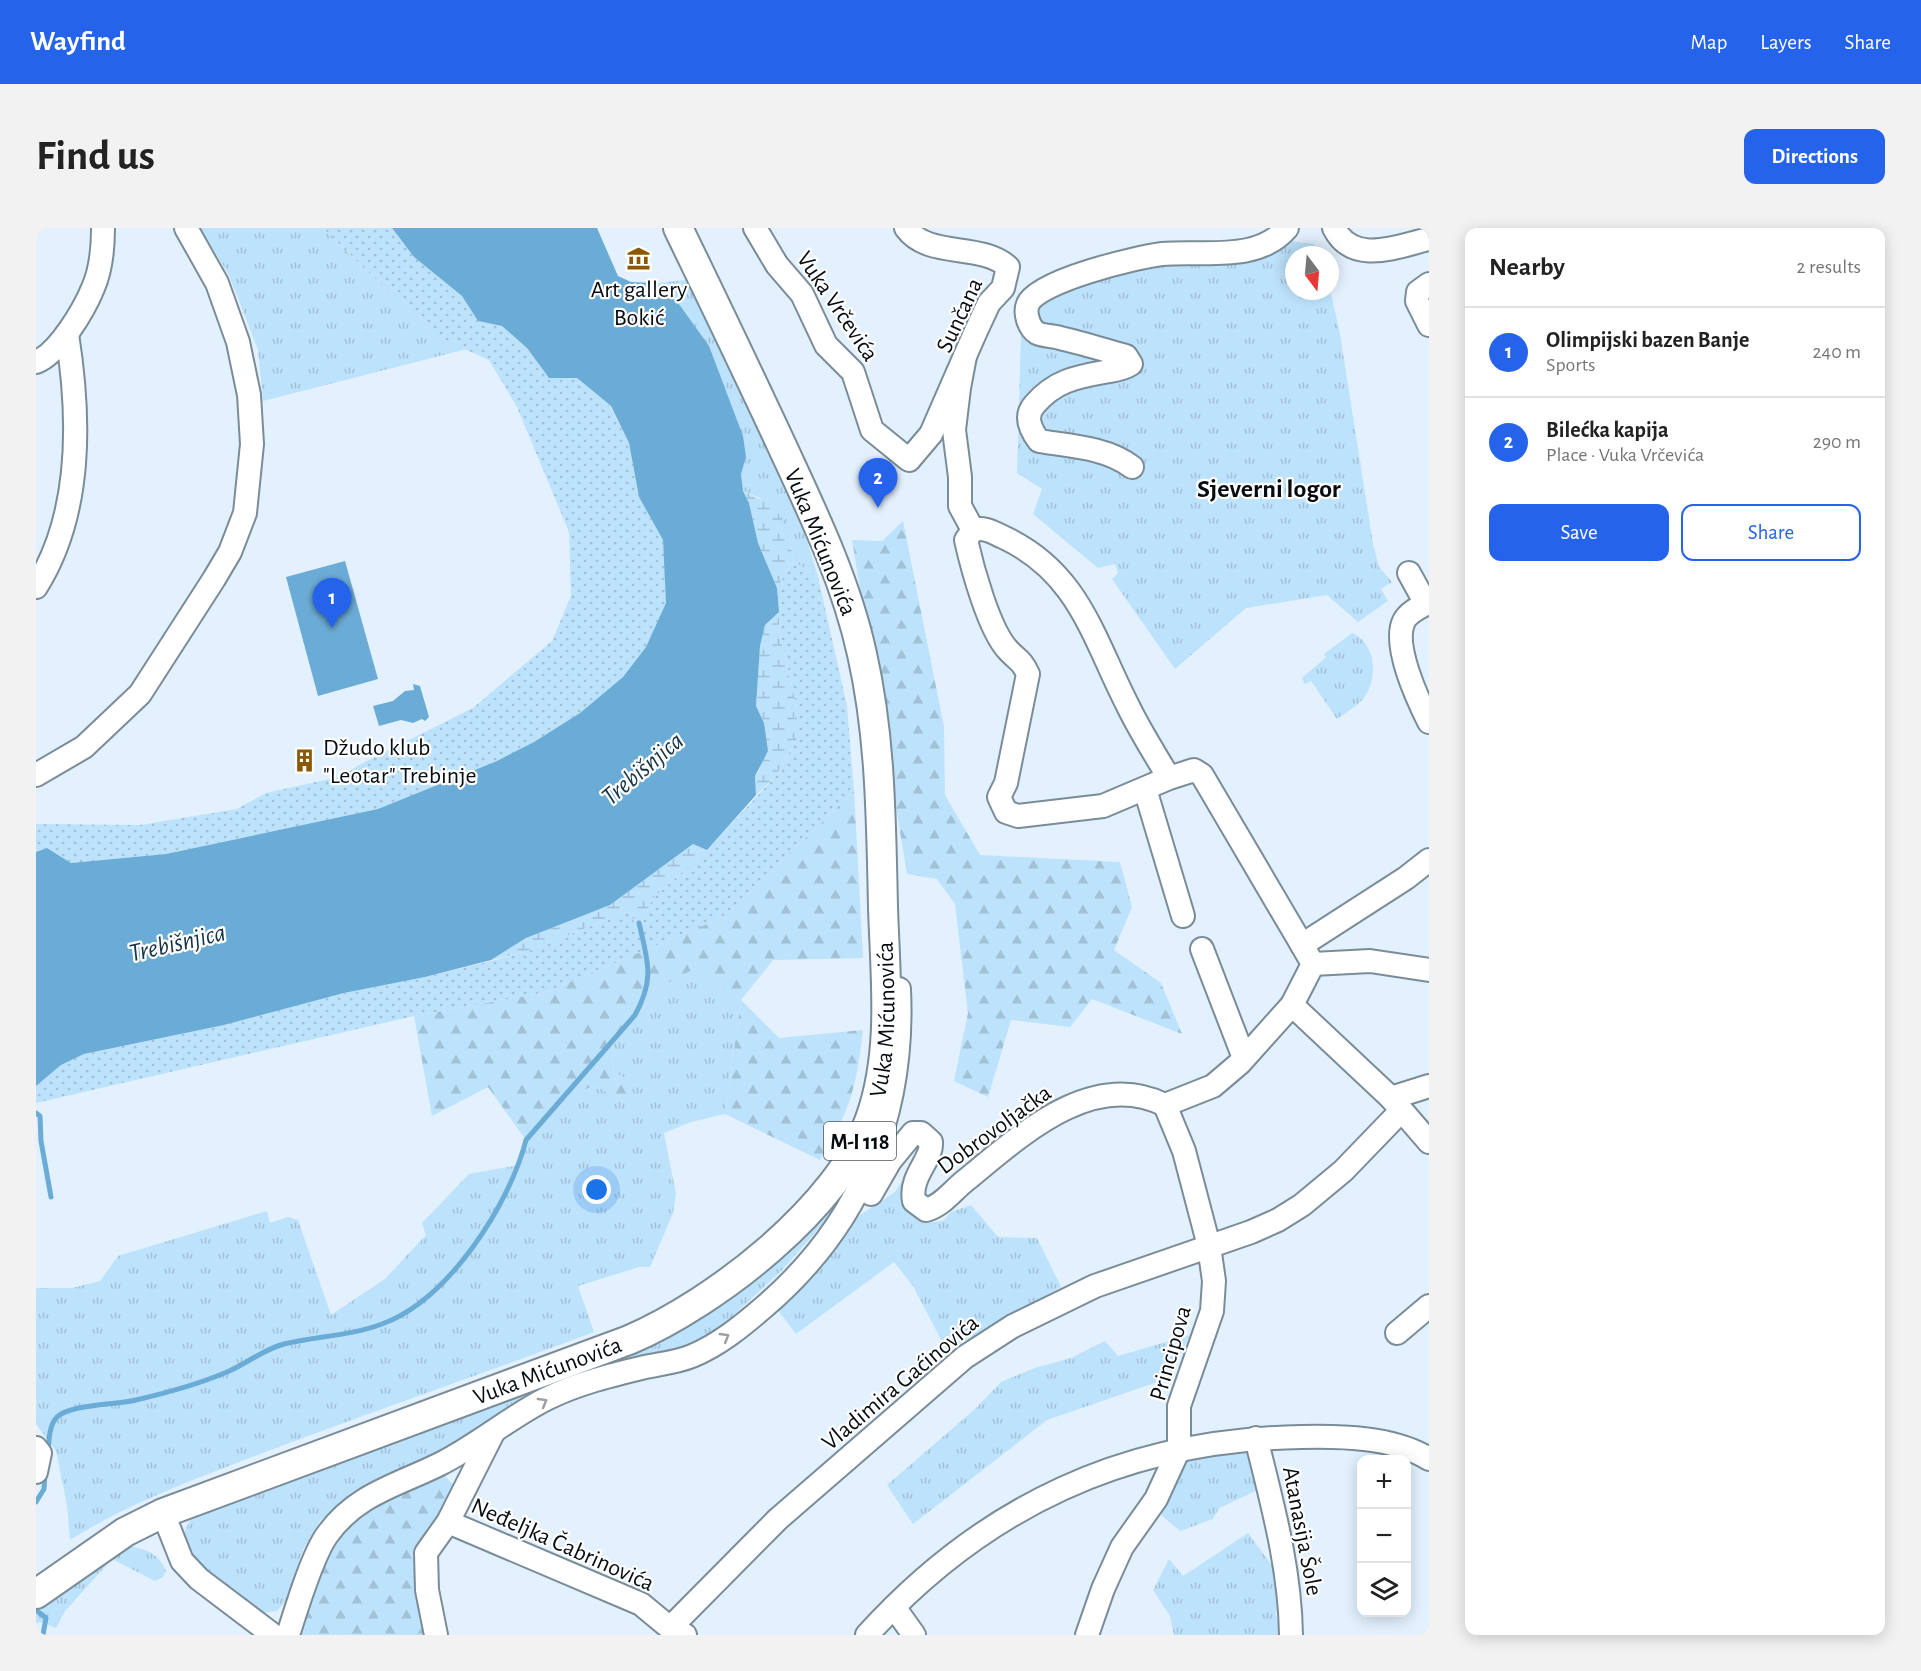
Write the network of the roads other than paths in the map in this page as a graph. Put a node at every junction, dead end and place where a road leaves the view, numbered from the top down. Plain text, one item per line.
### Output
1 (104, 228) edge
2 (186, 228) edge
3 (678, 228) edge
4 (756, 228) edge
5 (906, 228) edge
6 (1287, 228) edge
7 (1334, 228) edge
8 (1429, 238) edge
9 (1429, 284) edge
10 (1429, 325) edge
11 (67, 333) junction
12 (965, 356) junction
13 (36, 362) edge
14 (1131, 467) dead end
15 (973, 530) junction
16 (1409, 573) dead end
17 (36, 587) edge
18 (1429, 722) edge
19 (36, 774) edge
20 (1168, 778) junction
21 (1145, 789) junction
22 (1429, 860) edge
23 (1183, 916) dead end
24 (885, 949) junction
25 (1202, 949) dead end
26 (1308, 954) junction
27 (1429, 970) edge
28 (1292, 1005) junction
29 (1244, 1058) junction
30 (1429, 1086) edge
31 (1395, 1105) junction
32 (1165, 1106) junction
33 (1429, 1142) edge
34 (828, 1242) junction
35 (1209, 1246) junction
36 (1429, 1306) edge
37 (1397, 1333) dead end
38 (493, 1433) junction
39 (1256, 1438) junction
40 (36, 1448) edge
41 (1179, 1449) junction
42 (1429, 1459) edge
43 (440, 1464) junction
44 (36, 1472) edge
45 (466, 1489) junction
46 (163, 1513) junction
47 (448, 1522) junction
48 (36, 1594) edge
49 (894, 1608) junction
50 (674, 1633) edge
51 (273, 1635) edge
52 (288, 1635) edge
53 (436, 1635) edge
54 (867, 1635) edge
55 (914, 1635) edge
56 (1087, 1635) edge
57 (1291, 1635) edge

1 - 11 street
2 - 19 street
3 - 24 main road, Vuka Mićunovića / M-I 118
4 - 12 street, Vuka Vrčevića
5 - 12 street, Sunčana
6 - 14 street
7 - 8 street
9 - 10 street
11 - 13 street
11 - 17 street
12 - 15 street, Sunčana
15 - 20 street
15 - 21 street
16 - 18 street
20 - 21 street
20 - 26 street
21 - 23 street
22 - 26 street
24 - 34 street
24 - 46 main road, Vuka Mićunovića / M-I 118
25 - 29 street
26 - 27 street
26 - 28 street
28 - 29 street
28 - 31 street
29 - 32 street
30 - 31 street
31 - 33 street
31 - 35 street, Vladimira Gaćinovića
32 - 34 street, Dobrovoljačka
32 - 35 street, Principova
38 -> 34 street
35 - 41 street, Principova
35 - 50 street, Vladimira Gaćinovića
36 - 37 street
38 - 43 street
38 - 45 street
39 - 41 street
39 - 42 street
39 - 57 street, Atanasija Šole
40 - 44 street
41 - 49 street
41 - 56 street, Principova
43 - 45 street
43 - 52 street
45 - 47 street
46 - 48 main road, Vuka Mićunovića / M-I 118
46 - 51 street
47 - 50 street, Neđeljka Čabrinovića
47 - 53 street
49 - 54 street
49 - 55 street

